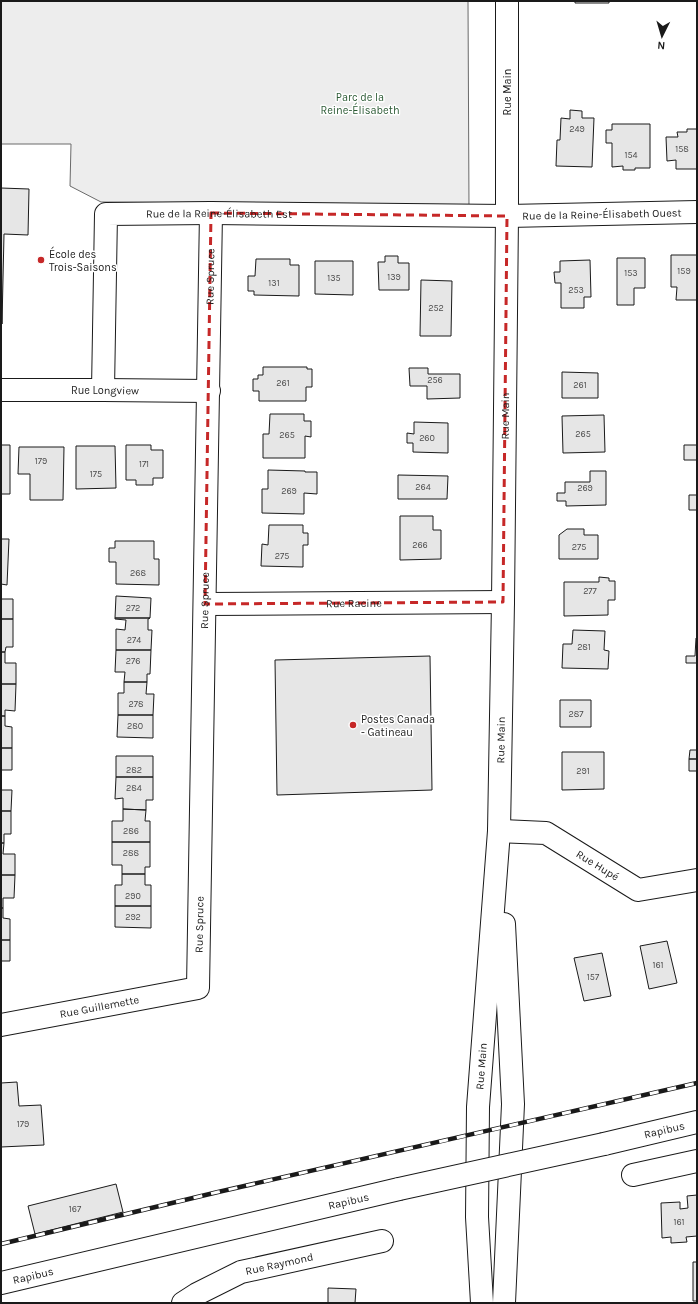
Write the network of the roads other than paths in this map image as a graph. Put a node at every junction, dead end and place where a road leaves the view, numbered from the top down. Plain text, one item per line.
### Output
1 (507, 1) edge
2 (697, 212) edge
3 (211, 213) junction
4 (507, 216) junction
5 (1, 390) edge
6 (103, 390) junction
7 (209, 391) junction
8 (503, 602) junction
9 (205, 604) junction
10 (499, 831) junction
11 (697, 880) edge
12 (198, 988) joint
13 (1, 1025) edge
14 (697, 1122) edge
15 (697, 1161) edge
16 (633, 1175) dead end
17 (382, 1241) dead end
18 (1, 1283) edge
19 (183, 1303) edge
20 (482, 1303) edge
21 (504, 1303) edge

1 - 4 street, Rue Main
2 - 4 street, Rue de la Reine-Élisabeth Ouest
3 - 4 street, Rue de la Reine-Élisabeth Est
3 - 6 street, Rue de la Reine-Élisabeth Est
3 - 7 street, Rue Spruce
4 - 8 street, Rue Main
5 - 6 street, Rue Longview
6 - 7 street, Rue Longview
7 - 9 street, Rue Spruce
8 - 9 street, Rue Racine
8 - 10 street, Rue Main
9 - 12 street, Rue Spruce
10 - 11 street, Rue Hupé
10 - 20 street, Rue Main
10 - 21 street, Rue Main
12 - 13 street, Rue Guillemette
14 - 18 street, Rapibus, bridge
15 - 16 street
17 - 19 street, Rue Raymond

